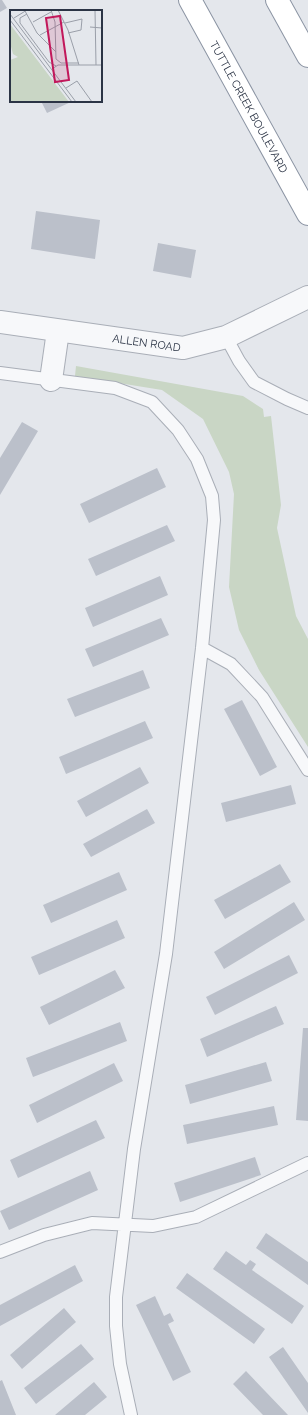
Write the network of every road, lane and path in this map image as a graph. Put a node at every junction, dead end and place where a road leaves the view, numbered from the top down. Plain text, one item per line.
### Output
1 (190, 0) edge
2 (277, 0) edge
3 (308, 56) edge
4 (308, 214) edge
5 (308, 297) edge
6 (0, 322) edge
7 (58, 331) junction
8 (226, 337) junction
9 (0, 373) edge
10 (51, 380) junction
11 (308, 408) edge
12 (202, 648) junction
13 (308, 770) edge
14 (308, 1163) edge
15 (125, 1225) junction
16 (0, 1252) edge
17 (132, 1415) edge

1 - 4 highway, TUTTLE CREEK BOULEVARD
2 - 3 highway
5 - 8 street, ALLEN ROAD
6 - 7 street, ALLEN ROAD
7 - 8 street, ALLEN ROAD
7 - 10 street
8 - 11 lane
9 - 10 lane
10 - 12 lane
12 - 13 lane
12 - 15 lane
14 - 15 lane
15 - 16 lane
15 - 17 lane

